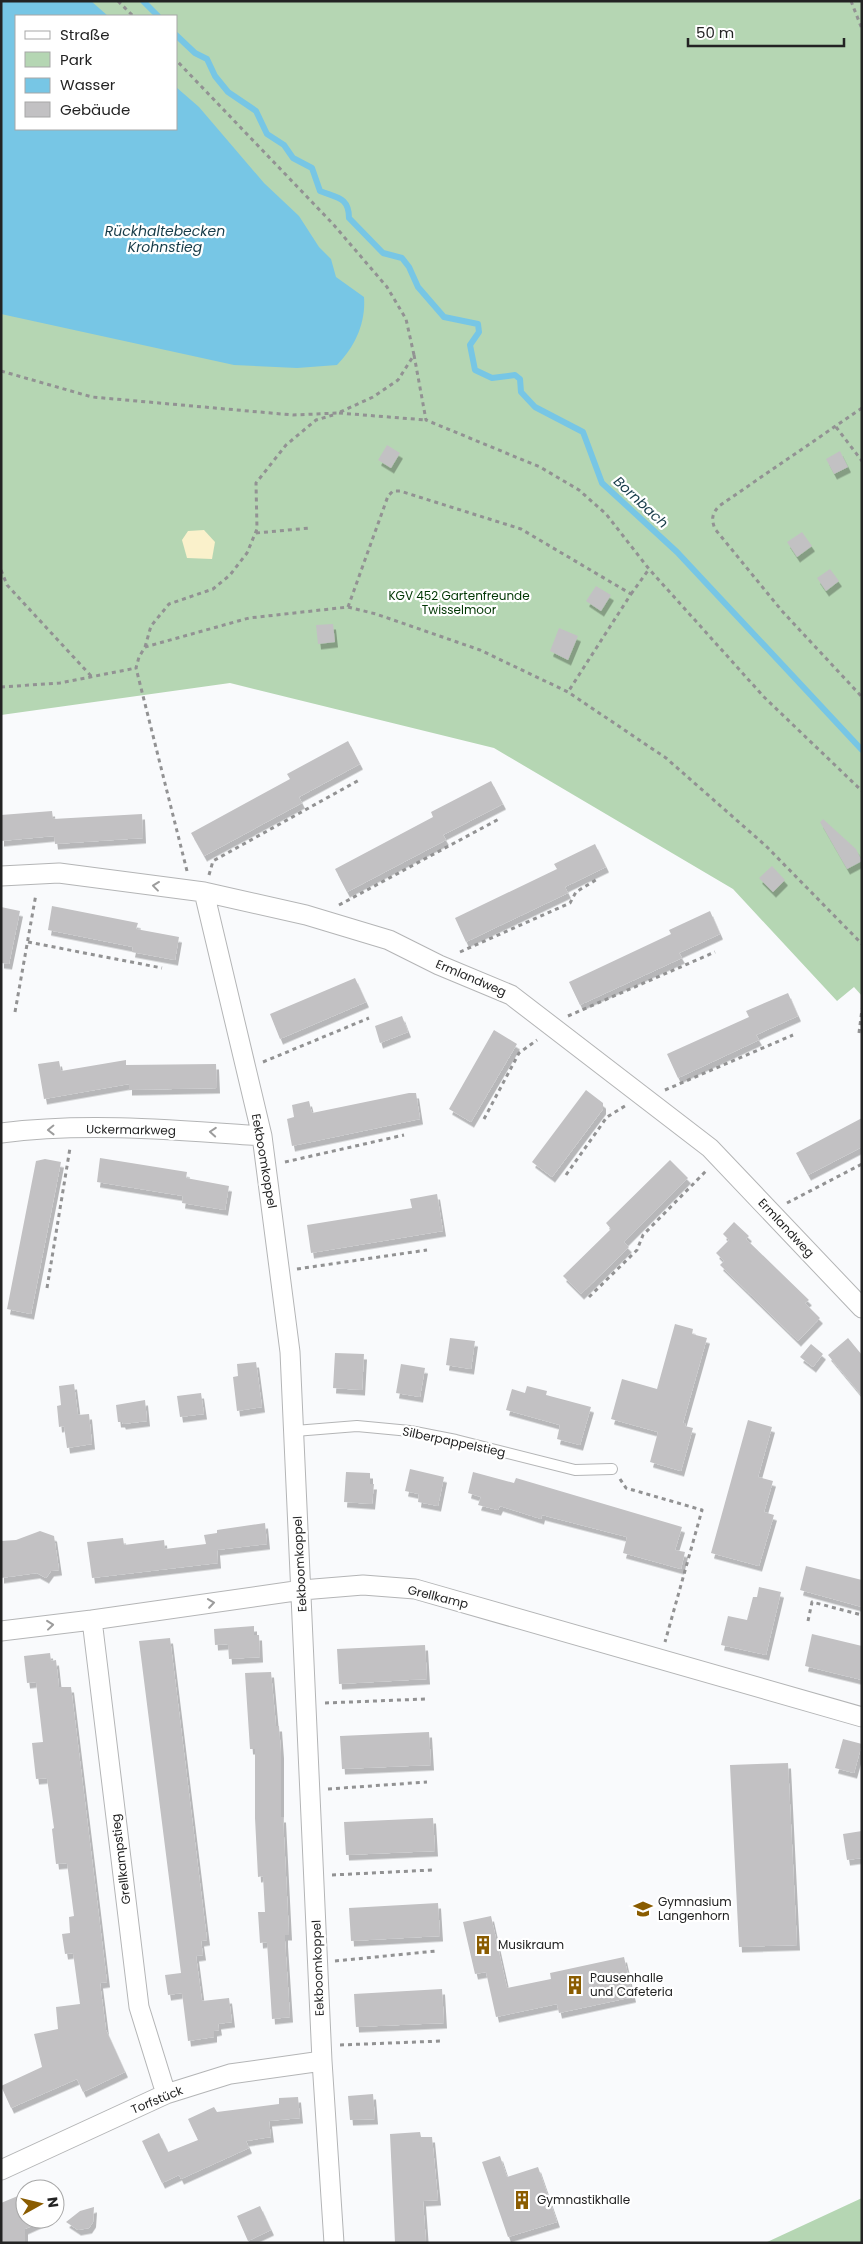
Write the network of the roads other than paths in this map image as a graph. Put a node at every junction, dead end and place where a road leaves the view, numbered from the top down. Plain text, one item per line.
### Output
1 (1, 876) edge
2 (204, 892) junction
3 (1, 1133) edge
4 (262, 1136) junction
5 (862, 1308) edge
6 (295, 1430) junction
7 (612, 1469) road end
8 (302, 1590) junction
9 (92, 1620) junction
10 (1, 1631) edge
11 (862, 1717) edge
12 (322, 2054) junction
13 (166, 2094) junction
14 (1, 2170) edge
15 (330, 2241) edge

2 -> 1 street, Ermlandweg
2 - 4 street, Eekboomkoppel
2 - 5 street, Ermlandweg
4 -> 3 street, Uckermarkweg
4 - 6 street, Eekboomkoppel
6 - 7 lane, Silberpappelstieg
6 - 8 street, Eekboomkoppel
9 -> 8 street, Grellkamp
8 - 11 street, Grellkamp
8 - 12 street, Eekboomkoppel
10 -> 9 street, Grellkamp
9 - 13 street, Grellkampstieg
12 - 13 street, Torfstück
12 - 15 street, Eekboomkoppel
13 - 14 street, Torfstück

